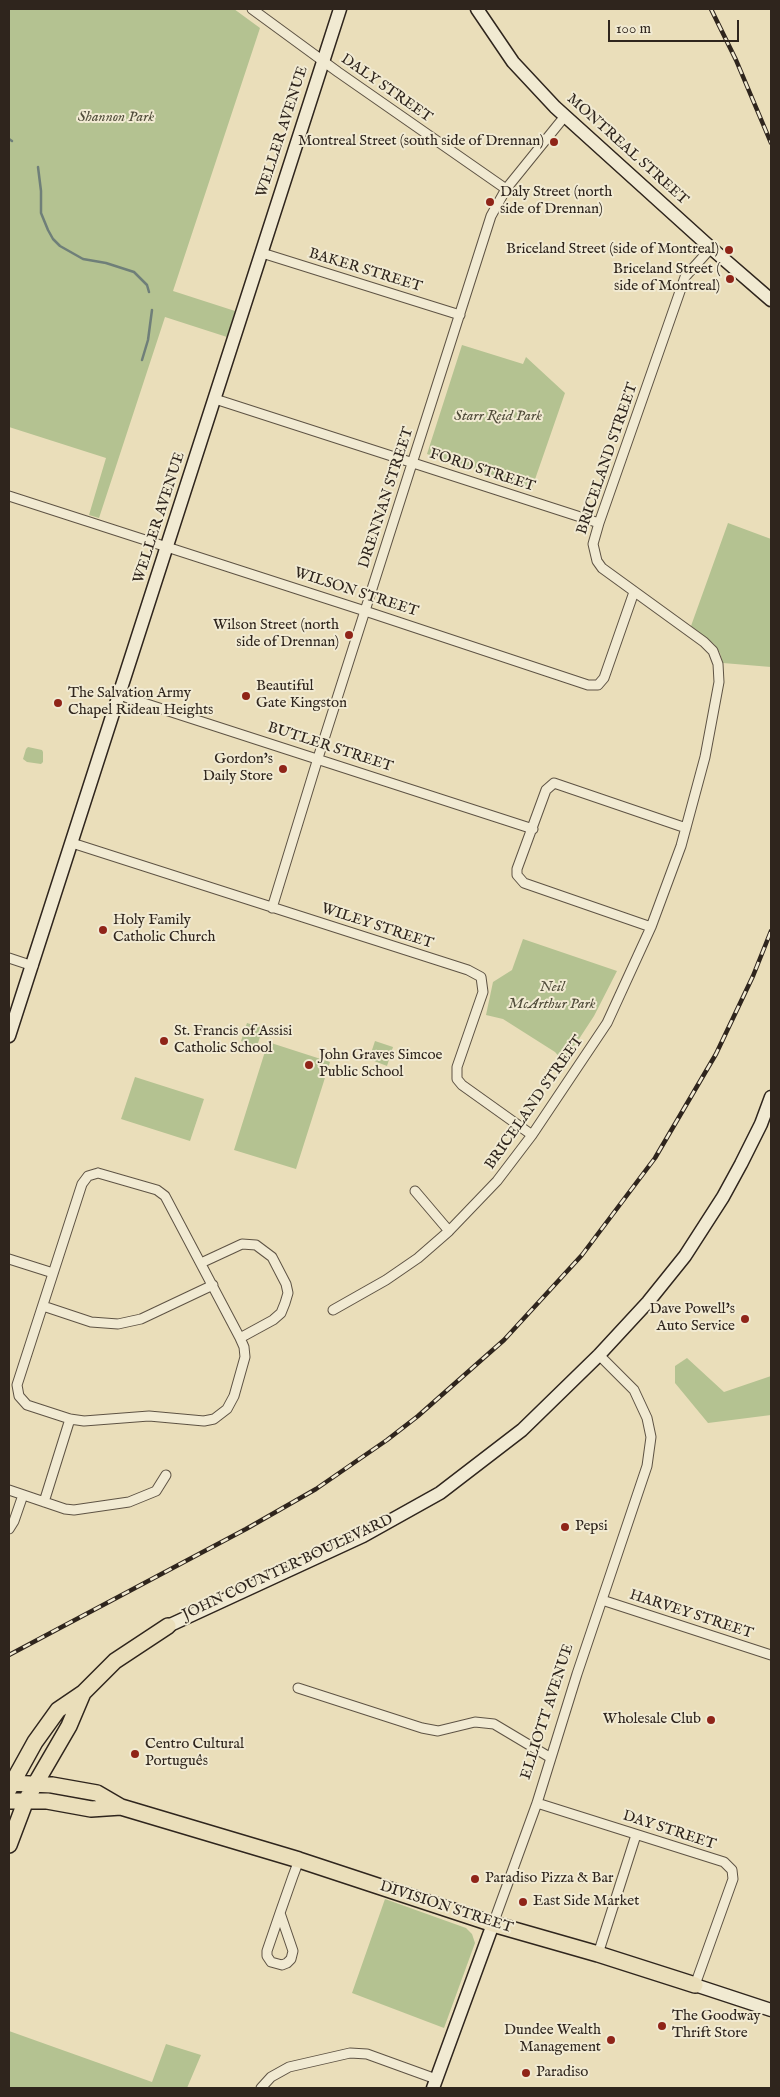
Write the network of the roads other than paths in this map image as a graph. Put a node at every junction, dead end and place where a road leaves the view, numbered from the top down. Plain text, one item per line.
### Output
1 (252, 9) edge
2 (340, 9) edge
3 (477, 9) edge
4 (323, 60) junction
5 (565, 116) junction
6 (506, 190) junction
7 (710, 248) junction
8 (262, 253) junction
9 (771, 300) edge
10 (460, 315) junction
11 (215, 399) junction
12 (413, 463) junction
13 (9, 496) edge
14 (599, 523) junction
15 (168, 547) junction
16 (634, 592) junction
17 (365, 610) junction
18 (119, 695) junction
19 (318, 758) junction
20 (686, 828) junction
21 (532, 829) junction
22 (72, 844) junction
23 (272, 908) junction
24 (651, 927) junction
25 (9, 958) edge
26 (33, 966) junction
27 (9, 1036) edge
28 (771, 1098) edge
29 (532, 1135) junction
30 (415, 1191) dead end
31 (449, 1231) junction
32 (9, 1259) edge
33 (201, 1263) junction
34 (53, 1273) junction
35 (213, 1285) junction
36 (43, 1306) junction
37 (332, 1310) dead end
38 (240, 1338) junction
39 (599, 1355) junction
40 (70, 1419) junction
41 (166, 1475) dead end
42 (9, 1490) edge
43 (23, 1495) junction
44 (44, 1502) junction
45 (9, 1529) edge
46 (602, 1600) junction
47 (168, 1626) joint
48 (771, 1655) edge
49 (298, 1688) dead end
50 (83, 1693) junction
51 (551, 1758) junction
52 (35, 1784) junction
53 (10, 1785) edge
54 (9, 1800) edge
55 (26, 1800) junction
56 (537, 1803) junction
57 (121, 1807) junction
58 (636, 1834) junction
59 (9, 1845) edge
60 (298, 1860) junction
61 (280, 1912) junction
62 (493, 1924) junction
63 (598, 1954) junction
64 (695, 1985) junction
65 (771, 2010) edge
66 (435, 2083) edge
67 (261, 2088) edge

1 - 4 street, DALY STREET
2 - 4 main road, WELLER AVENUE
3 - 5 main road, MONTREAL STREET
4 - 6 street, DALY STREET
4 - 8 main road, WELLER AVENUE
5 - 6 street, DRENNAN STREET
5 - 7 main road, MONTREAL STREET
6 - 10 street, DRENNAN STREET
7 - 9 main road, MONTREAL STREET
7 - 14 street, BRICELAND STREET
8 - 10 street, BAKER STREET
8 - 11 main road, WELLER AVENUE
10 - 12 street, DRENNAN STREET
11 - 12 street, FORD STREET
11 - 15 main road, WELLER AVENUE
12 - 14 street, FORD STREET
12 - 17 street, DRENNAN STREET
13 - 15 street, WILSON STREET
14 - 16 street, BRICELAND STREET
15 - 17 street, WILSON STREET
15 - 18 main road, WELLER AVENUE
16 - 17 street, WILSON STREET
16 - 20 street, BRICELAND STREET
17 - 19 street, DRENNAN STREET
18 - 19 street, BUTLER STREET
18 - 22 main road, WELLER AVENUE
19 - 21 street, BUTLER STREET
19 - 23 street, DRENNAN STREET
20 - 21 street
20 - 24 street, BRICELAND STREET
21 - 24 street
22 - 23 street, WILEY STREET
22 - 26 main road, WELLER AVENUE
23 - 29 street, WILEY STREET
24 - 29 street, BRICELAND STREET
25 - 26 street
26 - 27 main road, WELLER AVENUE
28 - 39 main road, JOHN COUNTER BOULEVARD
29 - 31 street, BRICELAND STREET
30 - 31 street
31 - 37 street, BRICELAND STREET
32 - 34 street
33 - 34 street
33 - 35 street
33 - 38 street
34 - 36 street
35 - 36 street
35 - 38 street
36 - 40 street
38 - 40 street
39 - 46 street, ELLIOTT AVENUE
39 - 47 main road, JOHN COUNTER BOULEVARD
40 - 44 street
41 - 44 street
42 - 43 street
43 - 44 street
43 - 45 street
46 - 48 street, HARVEY STREET
46 - 51 street, ELLIOTT AVENUE
47 - 50 main road, JOHN COUNTER BOULEVARD
49 - 51 street
50 - 52 main road
50 - 53 main road
51 - 56 street, ELLIOTT AVENUE
52 - 53 main road, DIVISION STREET
52 - 55 main road
52 - 57 main road, DIVISION STREET
54 - 55 main road, DIVISION STREET
55 - 57 main road, DIVISION STREET
55 - 59 main road
56 - 58 street, DAY STREET
56 - 62 street, ELLIOTT AVENUE
57 - 60 main road, DIVISION STREET
58 - 63 street
58 - 64 street, DAY STREET
60 - 61 street
60 - 62 main road, DIVISION STREET
61 - 61 street
62 - 63 main road, DIVISION STREET
62 - 66 main road, ELLIOTT AVENUE
63 - 64 main road, DIVISION STREET
64 - 65 main road, DIVISION STREET
66 - 67 street

